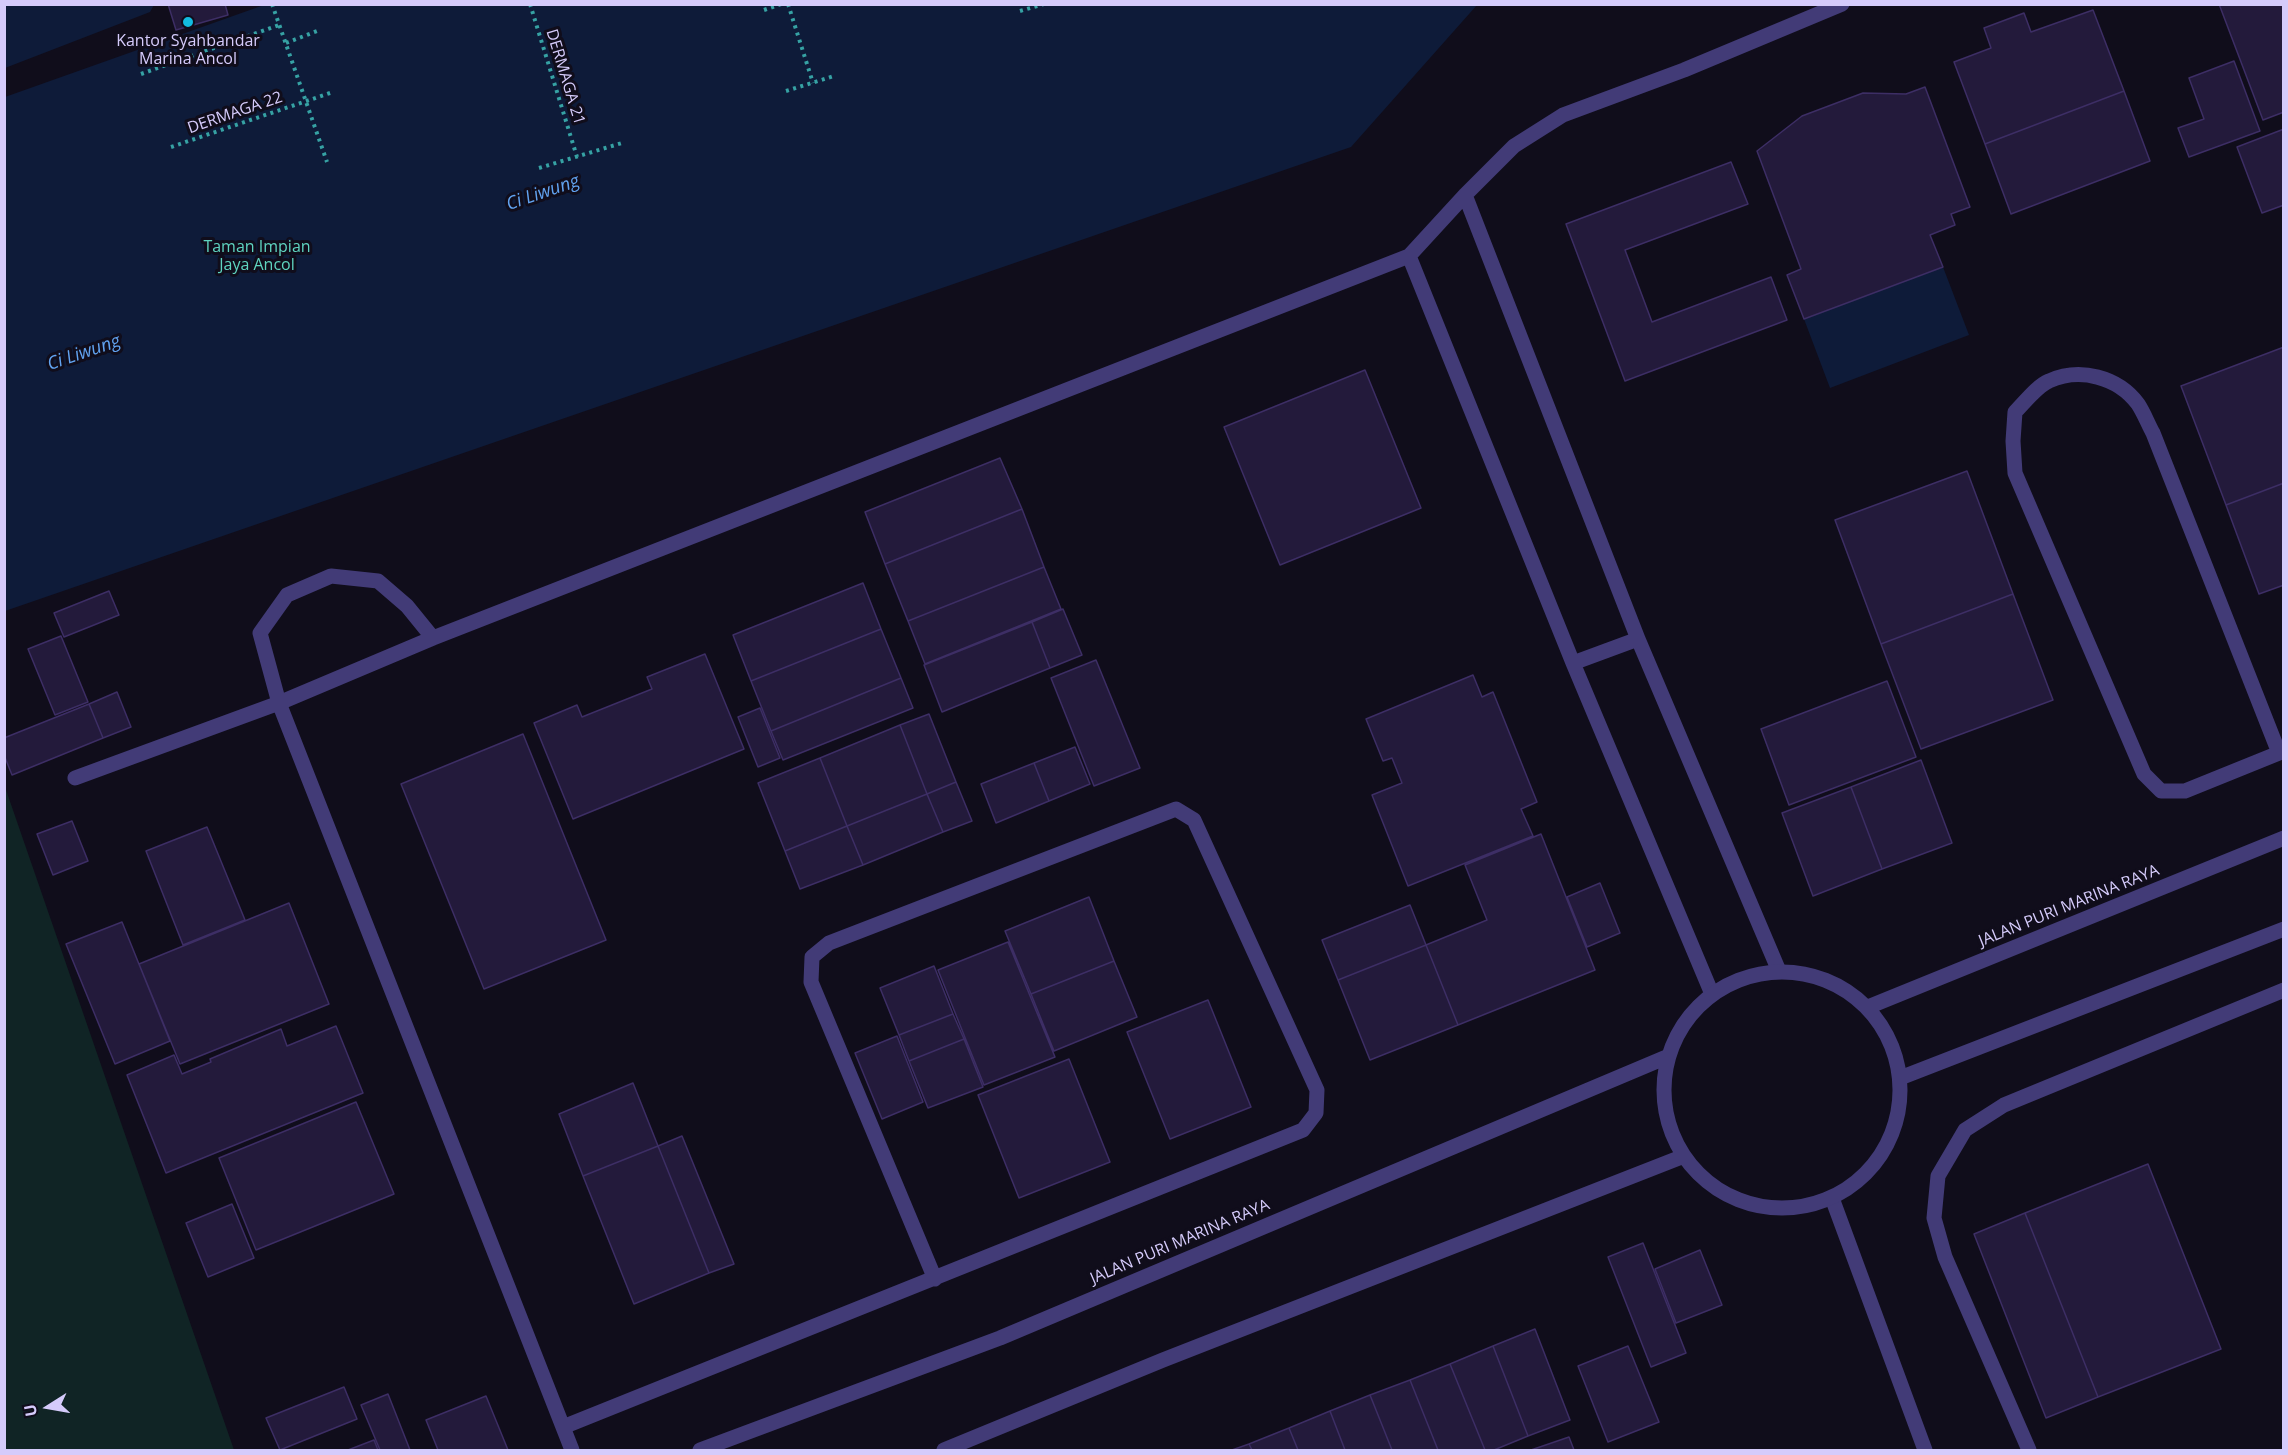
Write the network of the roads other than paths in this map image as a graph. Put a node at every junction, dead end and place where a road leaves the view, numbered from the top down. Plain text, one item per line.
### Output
1 (1842, 4) edge
2 (1465, 195) junction
3 (1409, 256) junction
4 (433, 638) junction
5 (1638, 639) junction
6 (1573, 663) junction
7 (279, 703) junction
8 (2281, 752) edge
9 (75, 778) dead end
10 (2283, 838) edge
11 (2283, 929) edge
12 (1779, 971) junction
13 (2283, 990) edge
14 (1712, 994) junction
15 (1868, 1007) junction
16 (1669, 1056) junction
17 (1900, 1078) junction
18 (1684, 1156) junction
19 (1832, 1198) junction
20 (935, 1279) junction
21 (563, 1427) junction
22 (572, 1450) edge
23 (700, 1450) edge
24 (944, 1450) edge
25 (1925, 1450) edge
26 (2029, 1450) edge

1 - 2 street
2 - 3 street
2 - 5 street
3 - 4 street
3 - 6 street
4 - 7 street
4 - 7 street
5 - 6 street
5 - 12 street
6 - 14 street
7 - 9 street
7 - 21 street
8 - 8 street
10 - 15 street, JALAN PURI MARINA RAYA
11 - 17 street
12 - 14 street
12 - 15 street
13 - 26 street
14 - 16 street
15 - 17 street
16 - 18 street
16 - 23 street, JALAN PURI MARINA RAYA
17 - 19 street
18 - 19 street
18 - 24 street
19 - 25 street
20 - 20 street
20 - 21 street
21 - 22 street

